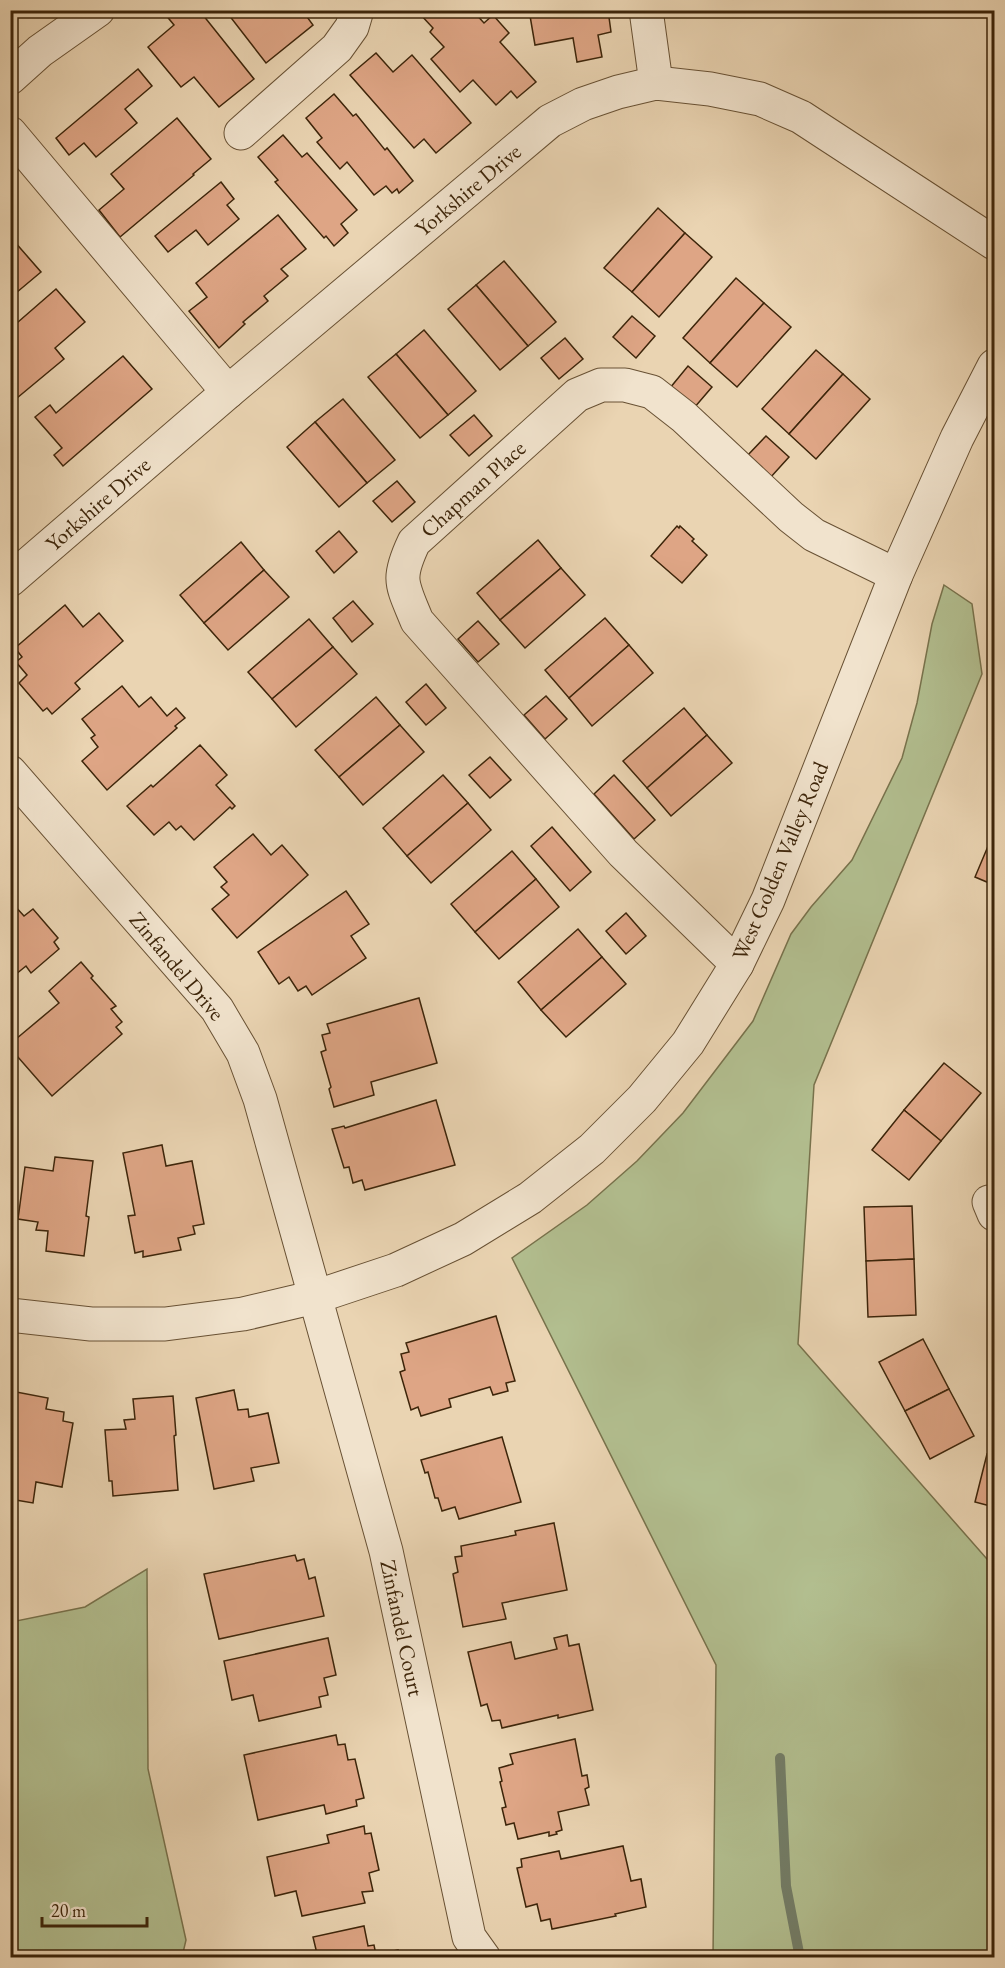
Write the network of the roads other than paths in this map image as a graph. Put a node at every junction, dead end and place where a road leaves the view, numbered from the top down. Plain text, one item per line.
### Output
1 (98, 10) edge
2 (357, 10) edge
3 (646, 10) edge
4 (10, 78) edge
5 (656, 83) junction
6 (10, 133) edge
7 (241, 133) dead end
8 (994, 243) edge
9 (994, 366) edge
10 (228, 393) junction
11 (896, 575) junction
12 (10, 580) edge
13 (10, 772) edge
14 (738, 964) junction
15 (315, 1297) junction
16 (10, 1315) edge
17 (484, 1958) edge

1 - 4 street
2 - 7 street
3 - 5 street
5 - 8 street, Yorkshire Drive
5 - 10 street, Yorkshire Drive
6 - 10 street
9 - 11 street, West Golden Valley Road
10 - 12 street, Yorkshire Drive
11 - 14 street, West Golden Valley Road
11 - 14 street, Chapman Place
13 - 15 street, Zinfandel Drive
14 - 15 street, West Golden Valley Road
15 - 16 street, West Golden Valley Road
15 - 17 street, Zinfandel Court

